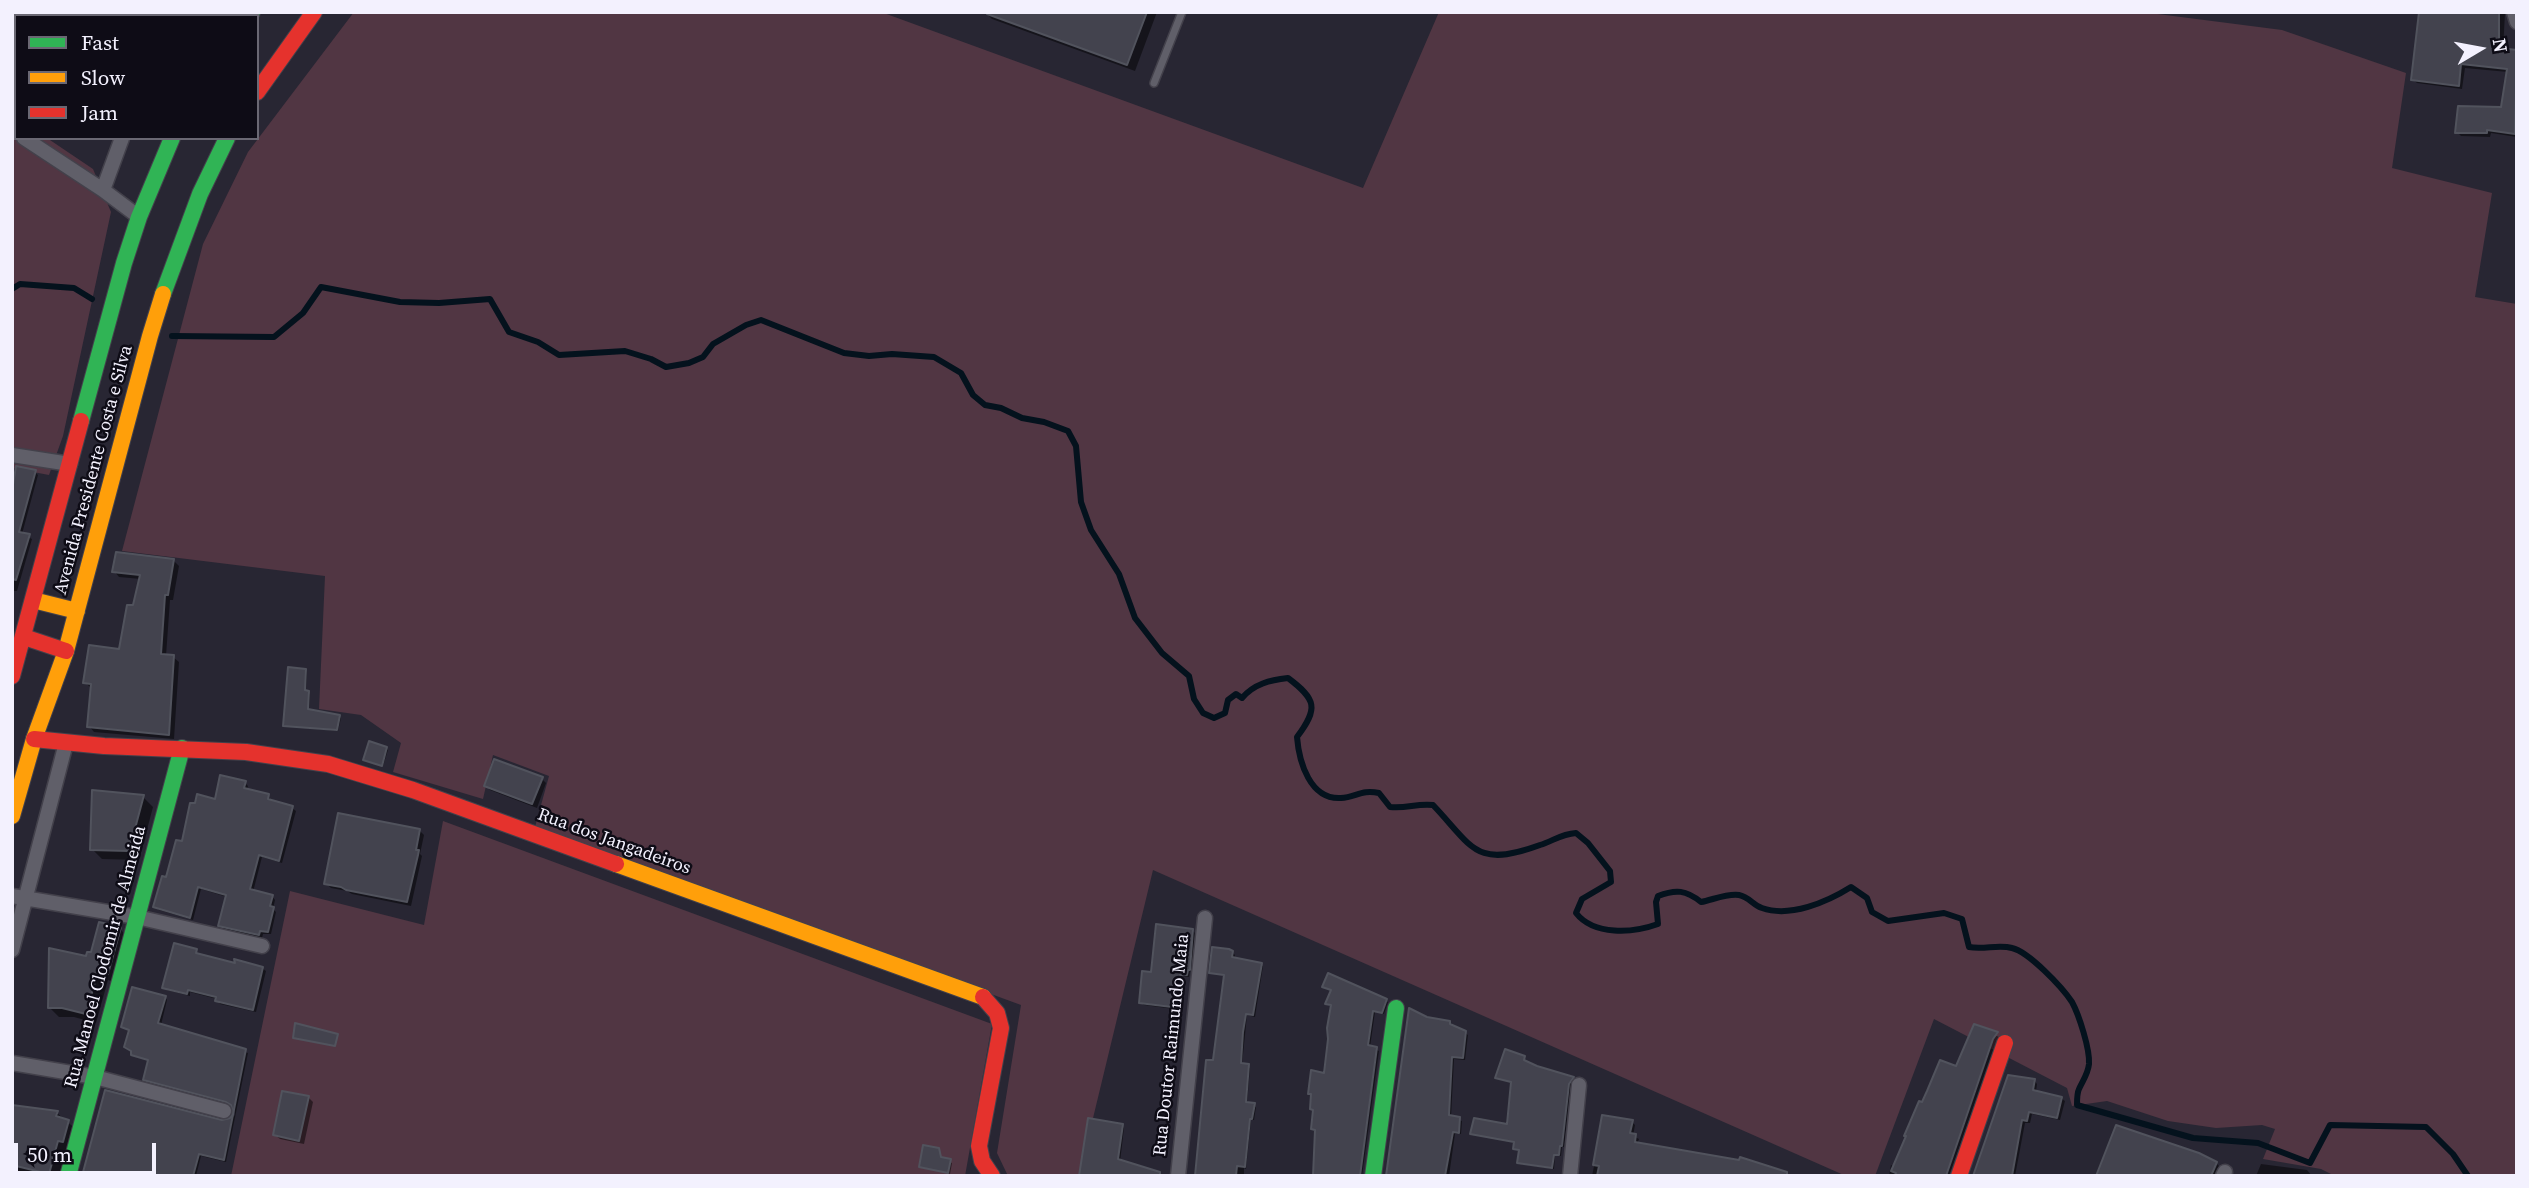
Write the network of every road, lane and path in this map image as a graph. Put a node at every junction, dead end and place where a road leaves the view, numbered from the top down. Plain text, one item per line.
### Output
1 (314, 12) edge
2 (1182, 12) edge
3 (2514, 12) edge
4 (2517, 22) edge
5 (1154, 83) dead end
6 (259, 89) edge
7 (26, 140) edge
8 (121, 140) edge
9 (171, 140) edge
10 (226, 140) edge
11 (103, 190) junction
12 (139, 217) junction
13 (12, 455) edge
14 (70, 464) junction
15 (33, 600) junction
16 (77, 611) junction
17 (24, 637) junction
18 (66, 650) junction
19 (12, 677) edge
20 (34, 739) junction
21 (66, 743) junction
22 (182, 748) junction
23 (12, 816) edge
24 (20, 897) edge
25 (137, 917) junction
26 (1205, 918) dead end
27 (262, 946) dead end
28 (12, 950) edge
29 (1396, 1008) dead end
30 (2005, 1043) dead end
31 (12, 1063) edge
32 (95, 1077) junction
33 (1579, 1086) dead end
34 (224, 1111) dead end
35 (68, 1176) edge
36 (992, 1176) edge
37 (1178, 1176) edge
38 (1373, 1176) edge
39 (1570, 1176) edge
40 (1959, 1176) edge

1 - 6 street
2 - 5 lane
3 - 4 street
7 - 11 street
8 - 11 street
9 - 12 street, Avenida Presidente Costa e Silva
10 - 16 street, Avenida Presidente Costa e Silva
11 - 12 street
12 - 14 street, Avenida Presidente Costa e Silva
13 - 14 street
14 - 15 street, Avenida Presidente Costa e Silva
15 - 16 street
15 - 17 street, Avenida Presidente Costa e Silva
16 - 18 street, Avenida Presidente Costa e Silva
17 - 18 street
17 - 19 street, Avenida Presidente Costa e Silva
18 - 20 street, Avenida Presidente Costa e Silva
20 - 21 street, Rua dos Jangadeiros
20 - 23 street, Avenida Presidente Costa e Silva
21 - 22 street, Rua dos Jangadeiros
21 - 24 street
22 - 25 street, Rua Manoel Clodomir de Almeida
22 - 36 street, Rua dos Jangadeiros
24 - 25 street
24 - 28 street
25 - 27 street
25 - 32 street, Rua Manoel Clodomir de Almeida
26 - 37 street, Rua Doutor Raimundo Maia
29 - 38 street
30 - 40 street
31 - 32 street
32 - 34 street
32 - 35 street, Rua Manoel Clodomir de Almeida
33 - 39 street

